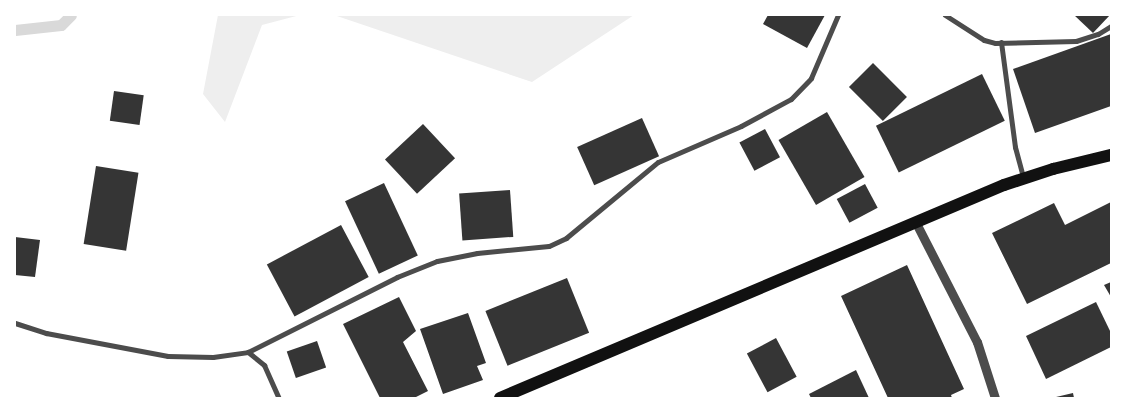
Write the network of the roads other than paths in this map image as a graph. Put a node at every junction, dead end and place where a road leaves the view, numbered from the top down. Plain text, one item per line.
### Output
1 (838, 15) edge
2 (945, 15) edge
3 (1111, 26) edge
4 (1001, 42) junction
5 (1111, 156) edge
6 (1023, 178) junction
7 (916, 223) junction
8 (15, 323) edge
9 (248, 352) junction
10 (279, 398) edge
11 (500, 398) edge
12 (995, 398) edge

1 - 9 street
2 - 4 street
3 - 4 street
4 - 6 street
5 - 6 main road
6 - 7 main road
7 - 11 main road
7 - 12 street
8 - 9 street
9 - 10 street

